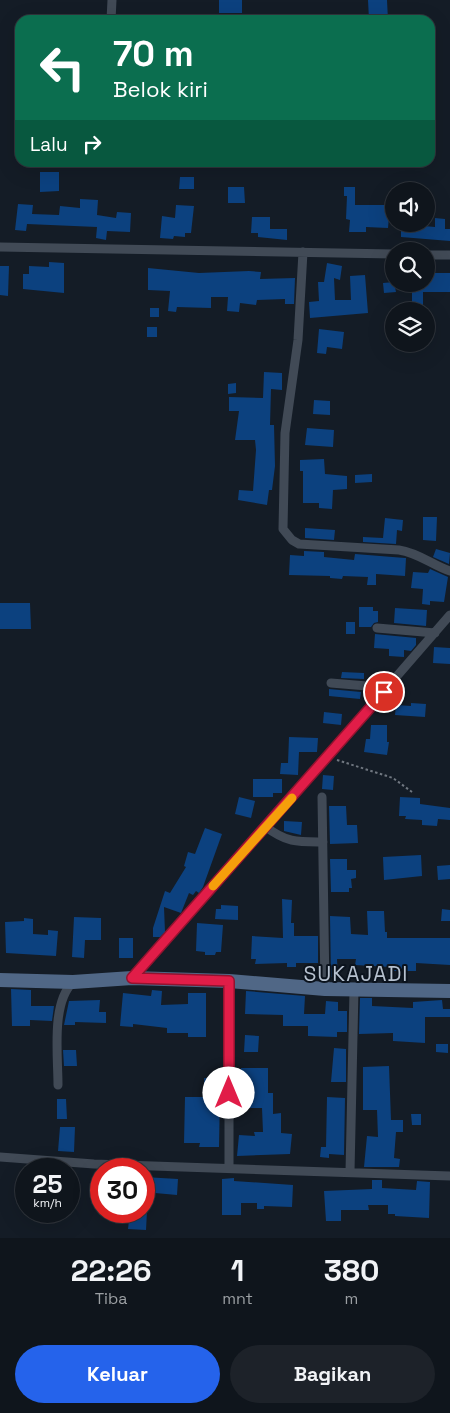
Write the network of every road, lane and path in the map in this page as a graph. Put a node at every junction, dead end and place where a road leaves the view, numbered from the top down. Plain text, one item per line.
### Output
1 (112, 0) edge
2 (111, 15) edge
3 (0, 247) edge
4 (303, 252) junction
5 (385, 254) edge
6 (435, 255) edge
7 (450, 255) edge
8 (450, 571) edge
9 (450, 615) edge
10 (377, 628) dead end
11 (435, 633) junction
12 (331, 683) dead end
13 (384, 692) junction
14 (326, 759) junction
15 (412, 792) dead end
16 (322, 797) dead end
17 (266, 827) junction
18 (323, 842) junction
19 (132, 978) junction
20 (0, 980) edge
21 (229, 981) junction
22 (73, 982) junction
23 (325, 989) junction
24 (354, 990) junction
25 (450, 991) edge
26 (58, 1085) dead end
27 (0, 1158) edge
28 (229, 1167) junction
29 (350, 1172) junction
30 (450, 1176) edge

1 - 2 street
3 - 4 street
4 - 5 street
4 - 8 street
6 - 7 street
9 - 11 street
10 - 11 street
11 - 13 street
12 - 13 street
13 - 14 street
14 - 15 path
14 - 17 street
16 - 18 street
17 - 18 street
17 - 19 street
18 - 23 street
19 - 21 street
19 - 22 street
20 - 22 street
21 - 23 street
21 - 28 street
22 - 26 street
23 - 24 street
24 - 25 street
24 - 29 street
27 - 28 street
28 - 29 street
29 - 30 street

